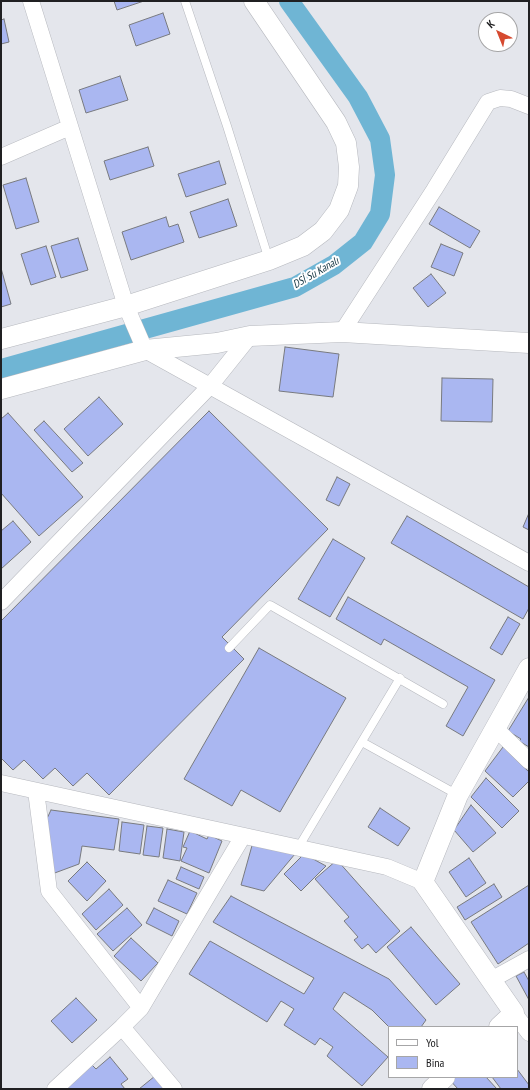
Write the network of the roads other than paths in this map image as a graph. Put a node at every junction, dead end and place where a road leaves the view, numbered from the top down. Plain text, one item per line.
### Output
1 (31, 1) edge
2 (185, 1) edge
3 (254, 1) edge
4 (529, 106) edge
5 (70, 127) junction
6 (1, 157) edge
7 (269, 260) junction
8 (126, 306) junction
9 (342, 332) junction
10 (250, 336) junction
11 (1, 339) edge
12 (529, 343) edge
13 (146, 350) junction
14 (210, 386) junction
15 (1, 389) edge
16 (529, 563) edge
17 (1, 602) edge
18 (229, 648) dead end
19 (529, 668) edge
20 (400, 678) junction
21 (443, 704) dead end
22 (495, 728) junction
23 (362, 742) junction
24 (529, 761) edge
25 (1, 783) edge
26 (36, 791) junction
27 (458, 795) junction
28 (243, 836) junction
29 (298, 848) junction
30 (423, 882) junction
31 (529, 959) edge
32 (490, 980) junction
33 (140, 1008) junction
34 (514, 1013) junction
35 (500, 1026) edge
36 (122, 1027) junction
37 (529, 1033) edge
38 (444, 1078) edge
39 (55, 1089) edge
40 (174, 1089) edge
41 (432, 1089) edge

1 - 5 street
2 - 7 lane
3 - 7 street
4 - 9 street
5 - 6 street
5 - 8 street
7 - 8 street
8 - 11 street
8 - 13 street
9 - 10 street
9 - 12 street
10 - 13 street
10 - 14 street
13 - 14 street
13 - 15 street
14 - 16 street
14 - 17 street
18 - 20 lane
19 - 22 street
20 - 21 lane
20 - 23 lane
22 - 24 street
22 - 27 street
23 - 27 lane
23 - 29 lane
25 - 26 street
26 - 28 street
26 - 33 street
27 - 30 street
28 - 29 street
28 - 33 street
29 - 30 street
30 - 32 street
31 - 32 street
32 - 34 street
33 - 36 street
34 - 35 street
34 - 37 street
36 - 39 street
36 - 40 street
38 - 41 street

